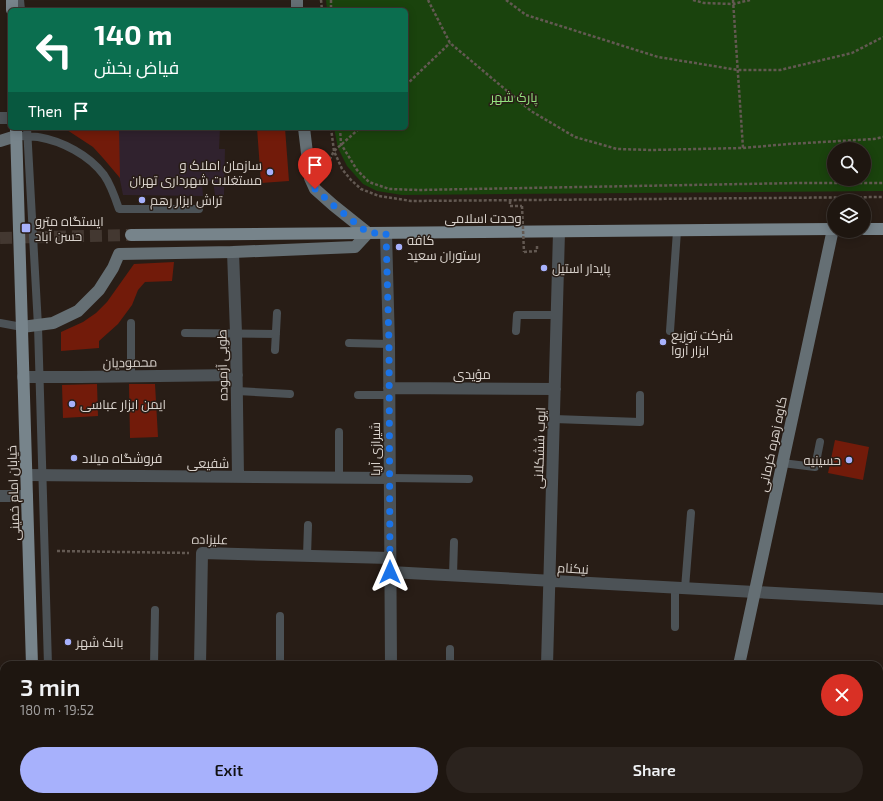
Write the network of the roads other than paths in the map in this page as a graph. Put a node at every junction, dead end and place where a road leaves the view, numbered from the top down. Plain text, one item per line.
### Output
1 (27, 130) edge
2 (304, 130) edge
3 (16, 132) edge
4 (0, 141) edge
5 (199, 209) dead end
6 (871, 229) edge
7 (883, 229) edge
8 (827, 230) edge
9 (678, 231) junction
10 (559, 232) junction
11 (368, 233) junction
12 (386, 233) junction
13 (131, 235) tunnel mouth
14 (832, 238) edge
15 (234, 252) junction
16 (277, 313) dead end
17 (557, 315) junction
18 (0, 323) edge
19 (131, 323) dead end
20 (38, 326) junction
21 (22, 327) junction
22 (670, 330) dead end
23 (516, 331) dead end
24 (185, 333) dead end
25 (236, 333) junction
26 (276, 334) junction
27 (349, 343) dead end
28 (389, 344) junction
29 (275, 350) dead end
30 (237, 375) junction
31 (131, 376) junction
32 (23, 377) junction
33 (39, 377) junction
34 (555, 389) junction
35 (237, 391) junction
36 (389, 392) junction
37 (290, 394) dead end
38 (358, 395) dead end
39 (640, 395) dead end
40 (554, 419) junction
41 (338, 432) dead end
42 (820, 442) dead end
43 (782, 463) junction
44 (26, 475) junction
45 (42, 475) junction
46 (238, 477) junction
47 (339, 477) junction
48 (390, 478) junction
49 (469, 479) dead end
50 (0, 496) edge
51 (27, 496) junction
52 (691, 513) dead end
53 (308, 524) dead end
54 (454, 542) dead end
55 (308, 556) junction
56 (390, 558) junction
57 (390, 572) junction
58 (453, 575) junction
59 (549, 580) junction
60 (680, 588) junction
61 (755, 592) junction
62 (883, 599) edge
63 (155, 610) dead end
64 (280, 616) dead end
65 (674, 627) dead end
66 (450, 649) dead end
67 (32, 661) edge
68 (48, 661) edge
69 (154, 661) edge
70 (200, 661) edge
71 (280, 661) edge
72 (391, 661) edge
73 (450, 661) edge
74 (547, 661) edge
75 (740, 661) edge

1 - 20 lane
2 - 11 street
3 - 4 street
3 - 5 lane
3 - 21 main road, خیابان امام خمینی
6 - 7 main road
8 - 9 main road, وحدت اسلامی
9 - 10 main road, وحدت اسلامی
9 - 22 lane
10 - 12 main road, وحدت اسلامی
10 - 17 street, ایوب ششکلانی
11 - 12 main road, وحدت اسلامی
11 - 13 main road, وحدت اسلامی
11 - 15 street
12 - 28 street, شیرازی آریا
14 - 43 street, کاوه زهره کرمانی
15 - 20 street
15 - 25 street, طوبی آزموده
16 - 26 lane
17 - 23 lane
17 - 34 street, ایوب ششکلانی
18 - 21 lane
19 - 31 lane
20 - 21 street
20 - 33 lane
21 - 32 main road, خیابان امام خمینی
24 - 25 lane
25 - 26 lane
25 - 30 street, طوبی آزموده
26 - 29 lane
27 - 28 lane
28 - 36 street, شیرازی آریا
30 - 31 street, محمودیان
30 - 35 street, طوبی آزموده
31 - 33 street, محمودیان
32 - 33 street, محمودیان
32 - 44 main road, خیابان امام خمینی
33 - 45 lane
34 - 36 street, مؤیدی
34 - 40 street, ایوب ششکلانی
35 - 37 lane
35 - 46 street, طوبی آزموده
36 - 38 lane
36 - 48 street, شیرازی آریا
39 - 40 lane
40 - 59 street, ایوب ششکلانی
41 - 47 lane
42 - 43 lane
43 - 61 street, کاوه زهره کرمانی
44 - 45 street, شفیعی
44 - 51 main road, خیابان امام خمینی
45 - 46 street, شفیعی
45 - 68 lane
46 - 47 street, شفیعی
47 - 48 street, شفیعی
48 - 49 lane
48 - 56 street, شیرازی آریا
50 - 51 street
51 - 67 main road, خیابان امام خمینی
52 - 60 lane
53 - 55 lane
54 - 58 lane
55 - 56 street, علیزاده
55 - 70 street, علیزاده
56 - 57 street, شیرازی آریا
57 - 58 street, نیکنام
57 - 72 street, شیرازی آریا
58 - 59 street, نیکنام
59 - 60 street, نیکنام
59 - 74 street, ایوب ششکلانی
60 - 61 street, نیکنام
60 - 65 lane
61 - 62 street, نیکنام
61 - 75 street, کاوه زهره کرمانی
63 - 69 lane
64 - 71 lane
66 - 73 lane

